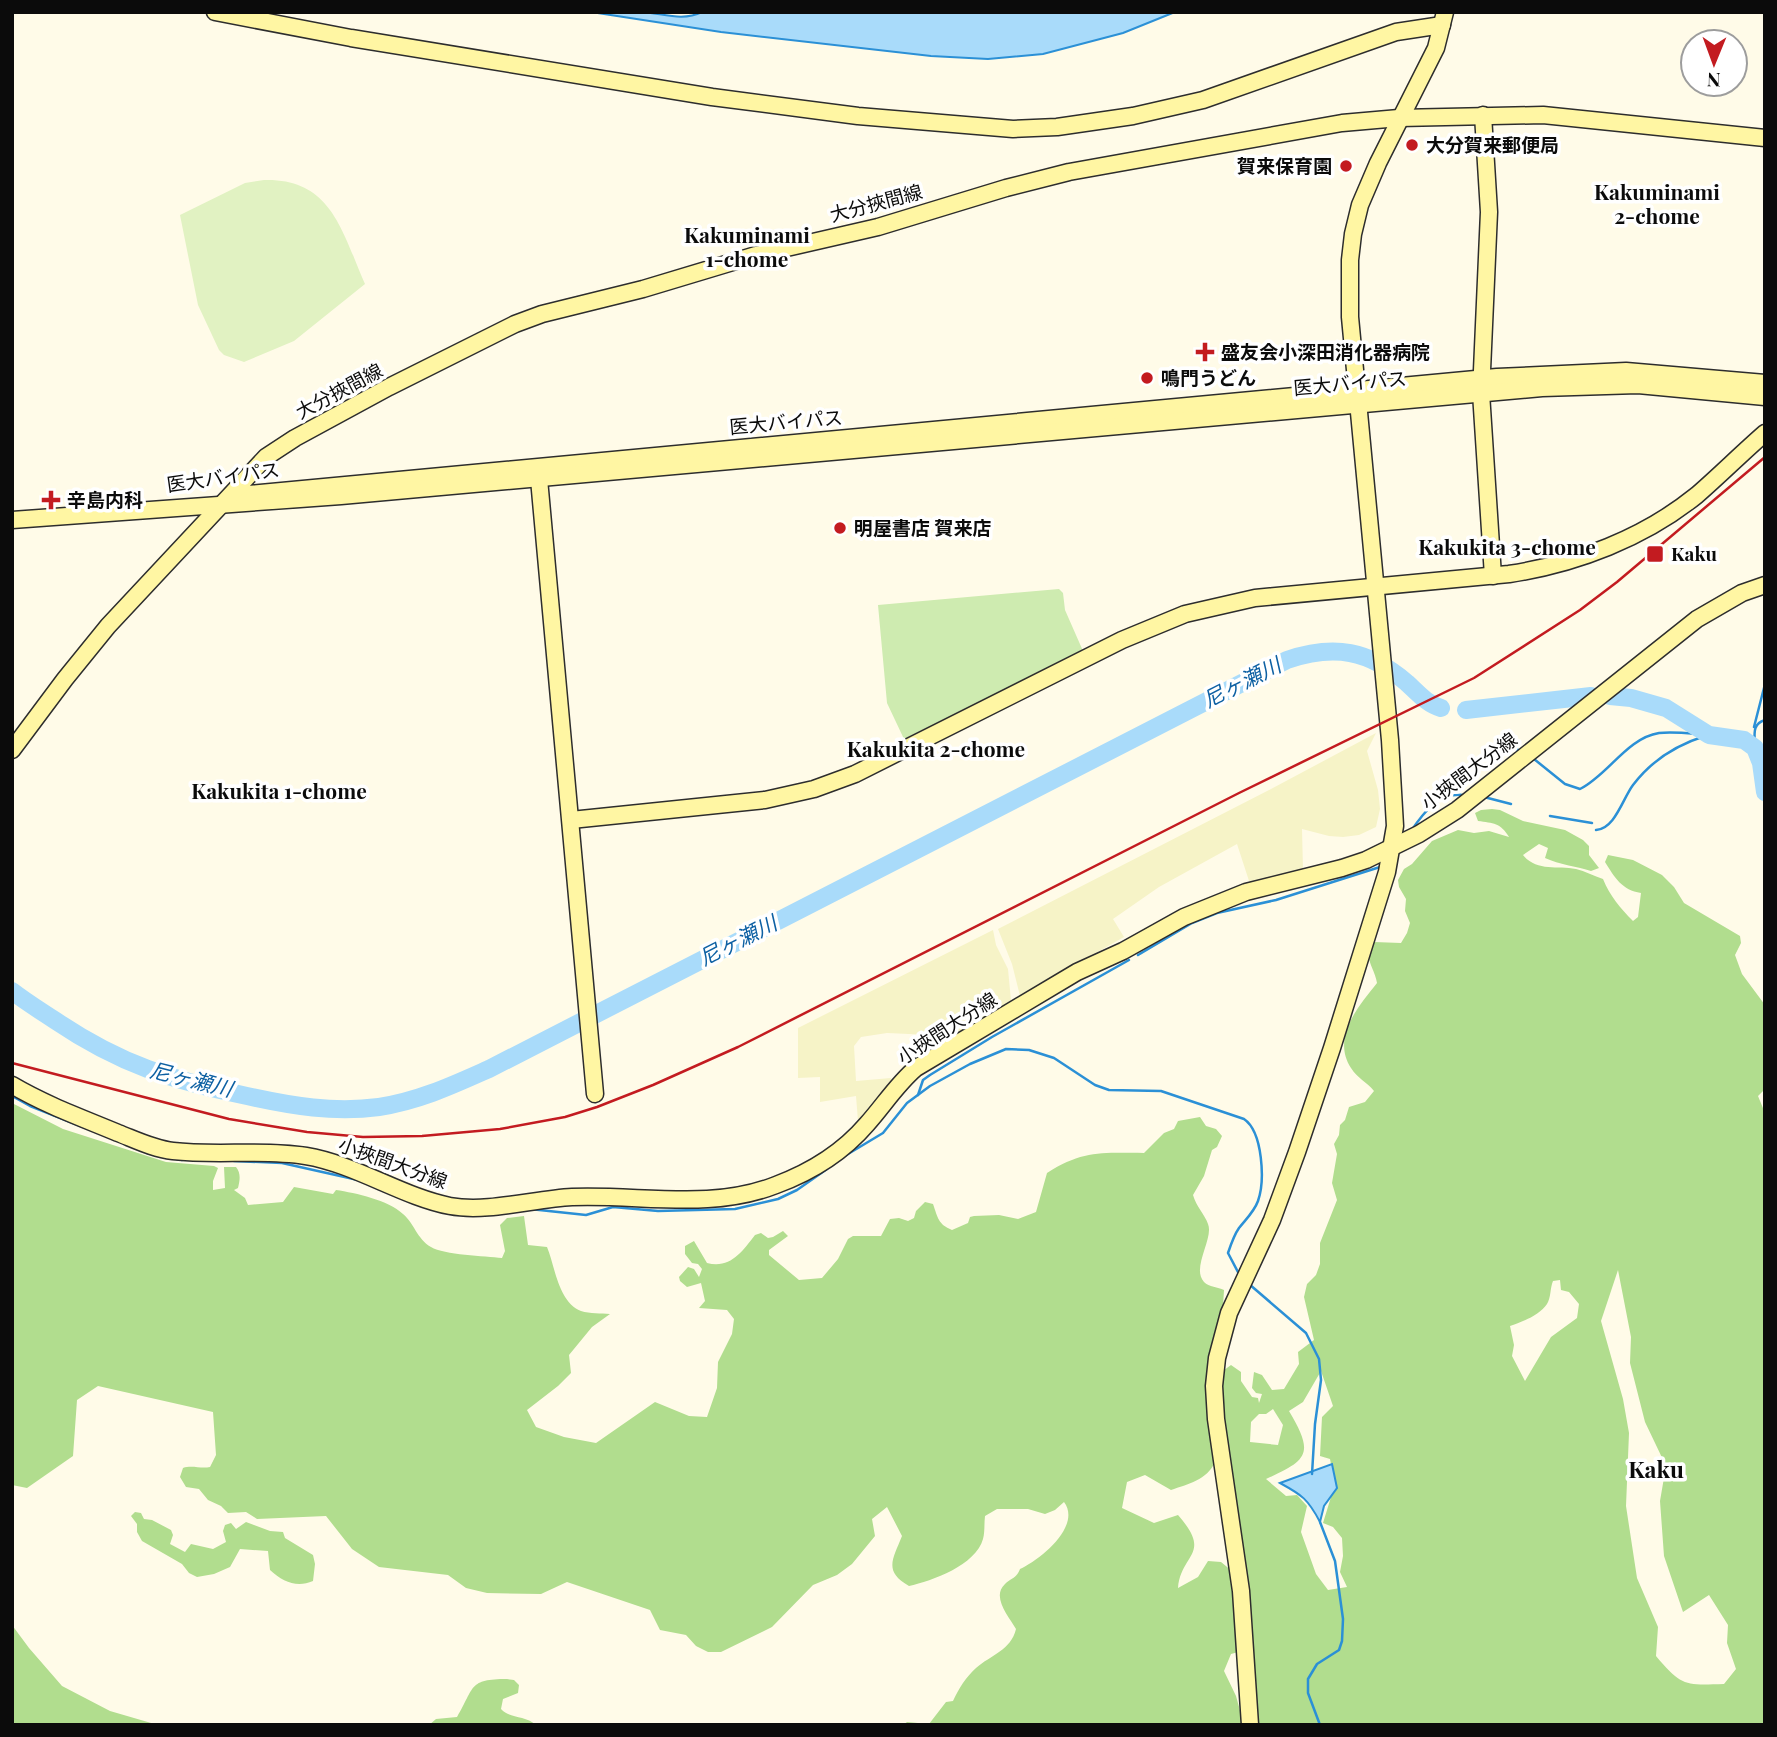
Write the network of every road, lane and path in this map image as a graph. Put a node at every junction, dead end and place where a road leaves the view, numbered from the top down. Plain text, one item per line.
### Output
1 (215, 12) edge
2 (1444, 17) edge
3 (1483, 115) junction
4 (1399, 118) junction
5 (1765, 138) edge
6 (1659, 380) junction
7 (1765, 383) edge
8 (1481, 386) junction
9 (1358, 397) junction
10 (1765, 397) edge
11 (1765, 433) edge
12 (538, 472) junction
13 (224, 501) junction
14 (12, 520) edge
15 (1493, 576) junction
16 (1765, 585) edge
17 (1376, 587) junction
18 (12, 750) edge
19 (570, 820) junction
20 (1393, 846) junction
21 (12, 1085) edge
22 (595, 1094) dead end
23 (1250, 1725) edge

1 - 2 street
2 - 4 street
3 - 4 street, 大分挾間線
3 - 5 street, 大分挾間線
3 - 8 street
4 - 9 street
4 - 13 street, 大分挾間線
6 - 7 street, 医大バイパス
6 - 8 street, 医大バイパス
6 - 10 street, 医大バイパス
8 - 9 street, 医大バイパス
8 - 15 street
9 - 12 street, 医大バイパス
9 - 17 street
11 - 15 street
12 - 13 street, 医大バイパス
12 - 19 street
13 - 14 street, 医大バイパス
13 - 18 street, 大分挾間線
15 - 17 street
16 - 20 street, 小挾間大分線
17 - 19 street
17 - 20 street
19 - 22 street
20 - 21 street, 小挾間大分線
20 - 23 street

